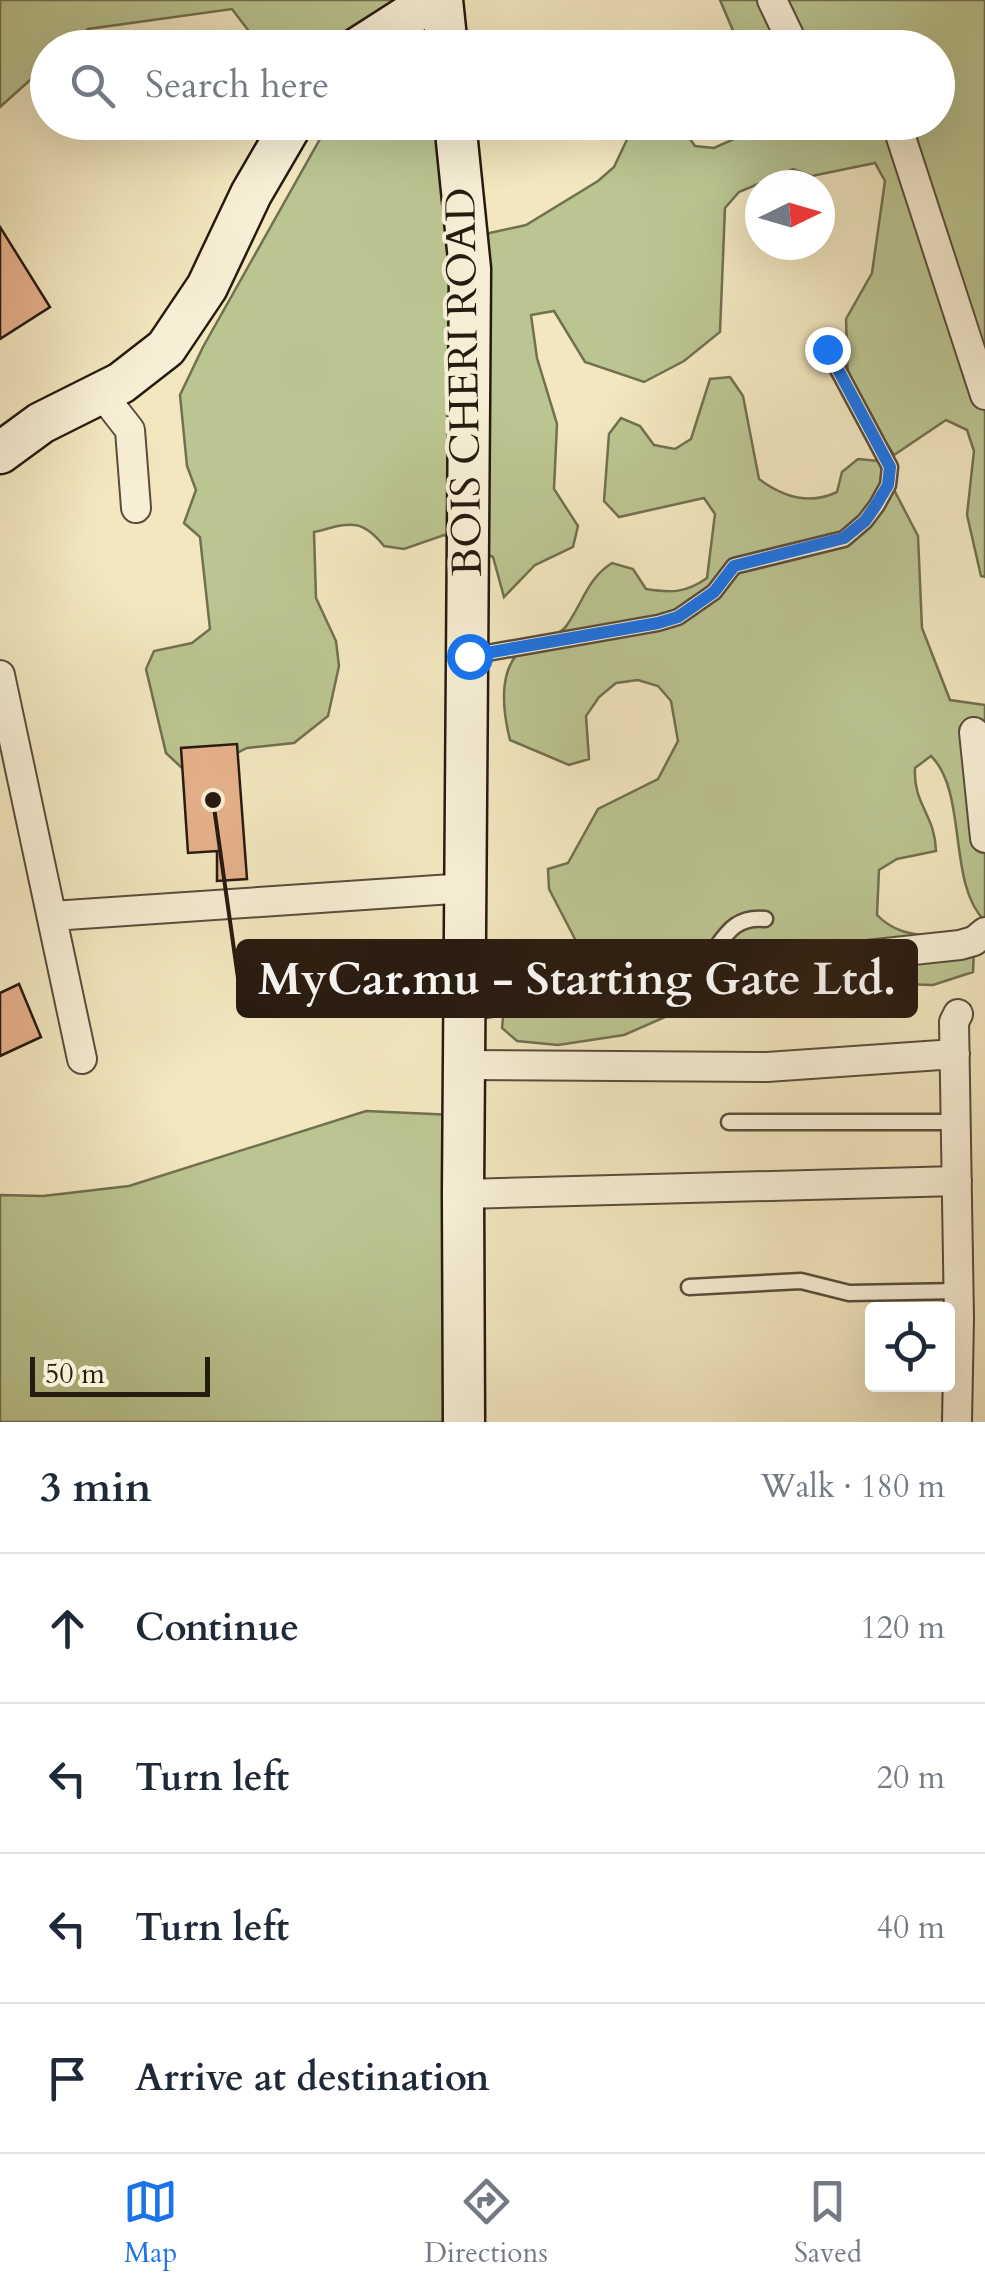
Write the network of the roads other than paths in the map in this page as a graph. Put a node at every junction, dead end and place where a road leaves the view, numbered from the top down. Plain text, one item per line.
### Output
1 (432, 0) edge
2 (442, 0) edge
3 (772, 0) edge
4 (386, 30) edge
5 (445, 30) edge
6 (786, 30) edge
7 (282, 140) edge
8 (457, 140) edge
9 (902, 140) edge
10 (827, 349) dead end
11 (101, 393) junction
12 (985, 395) edge
13 (0, 424) edge
14 (41, 424) junction
15 (0, 454) edge
16 (136, 508) dead end
17 (469, 656) junction
18 (0, 675) edge
19 (974, 732) dead end
20 (985, 838) edge
21 (468, 888) junction
22 (52, 916) junction
23 (764, 920) dead end
24 (985, 932) edge
25 (690, 974) junction
26 (465, 1006) junction
27 (958, 1014) dead end
28 (955, 1054) junction
29 (82, 1059) dead end
30 (464, 1065) junction
31 (728, 1122) dead end
32 (956, 1122) junction
33 (958, 1181) junction
34 (462, 1194) junction
35 (689, 1288) dead end
36 (958, 1291) junction
37 (464, 1422) edge
38 (957, 1422) edge

1 - 4 main road
2 - 5 main road
3 - 6 street
7 - 11 main road
8 - 17 main road, BOIS CHERI ROAD
9 - 12 street
10 - 17 lane
11 - 14 main road
11 - 16 street
13 - 14 main road
14 - 15 main road
17 - 21 main road, BOIS CHERI ROAD
18 - 22 street
19 - 20 street
21 - 22 street
21 - 26 main road, BOIS CHERI ROAD
22 - 29 street
23 - 25 lane
24 - 25 street
25 - 26 street
26 - 30 main road, BOIS CHERI ROAD
27 - 28 street
28 - 30 street
28 - 32 street
30 - 34 main road, BOIS CHERI ROAD
31 - 32 lane
32 - 33 street
33 - 34 street
33 - 36 street
34 - 37 main road, BOIS CHERI ROAD
35 - 36 lane
36 - 38 street

